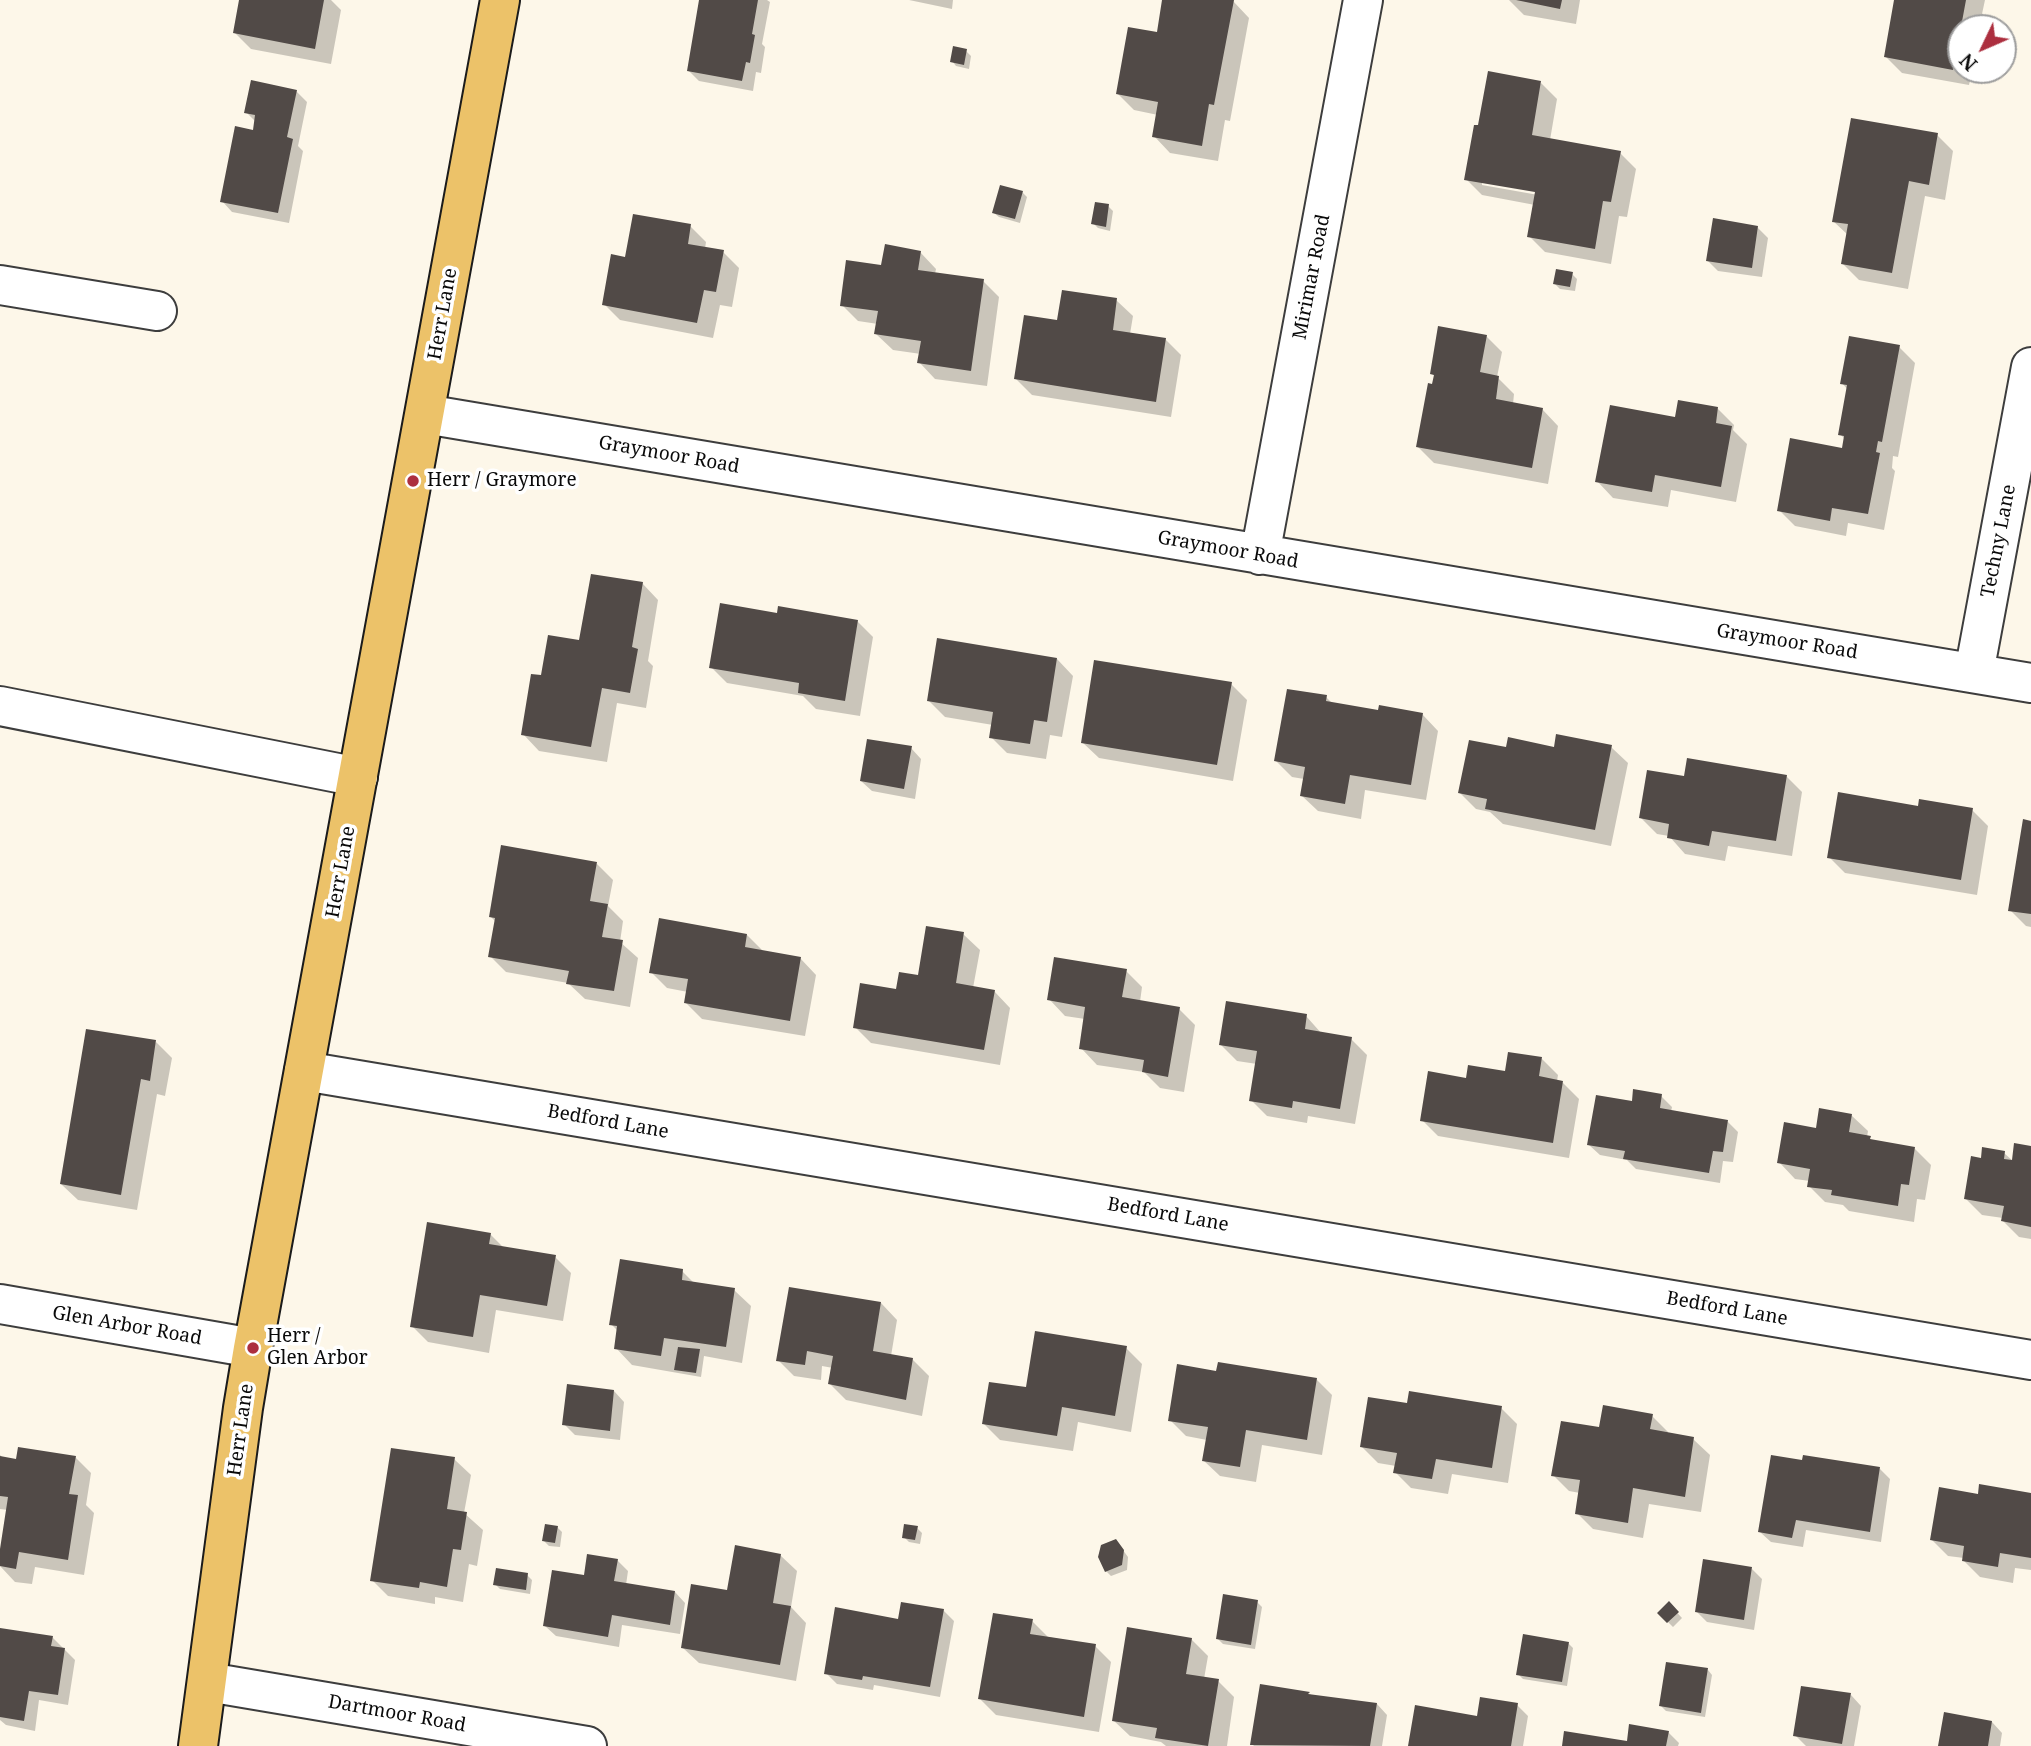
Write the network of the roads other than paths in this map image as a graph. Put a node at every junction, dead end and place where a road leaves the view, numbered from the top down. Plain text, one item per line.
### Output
1 (500, 0) edge
2 (1363, 0) edge
3 (0, 285) edge
4 (157, 310) dead end
5 (2031, 367) edge
6 (425, 414) junction
7 (1260, 555) junction
8 (1974, 673) junction
9 (2031, 683) edge
10 (0, 706) edge
11 (359, 777) junction
12 (304, 1070) junction
13 (0, 1304) edge
14 (253, 1348) junction
15 (2031, 1360) edge
16 (208, 1682) junction
17 (198, 1746) edge
18 (587, 1746) edge

1 - 6 main road, Herr Lane
2 - 7 street, Mirimar Road
3 - 4 street
5 - 8 street, Techny Lane
6 - 7 street, Graymoor Road
6 - 11 main road, Herr Lane
7 - 8 street, Graymoor Road
8 - 9 street, Graymoor Road
10 - 11 street
11 - 12 main road, Herr Lane
12 - 14 main road, Herr Lane
12 - 15 street, Bedford Lane
13 - 14 street, Glen Arbor Road
14 - 16 main road, Herr Lane
16 - 17 main road, Herr Lane
16 - 18 street, Dartmoor Road

